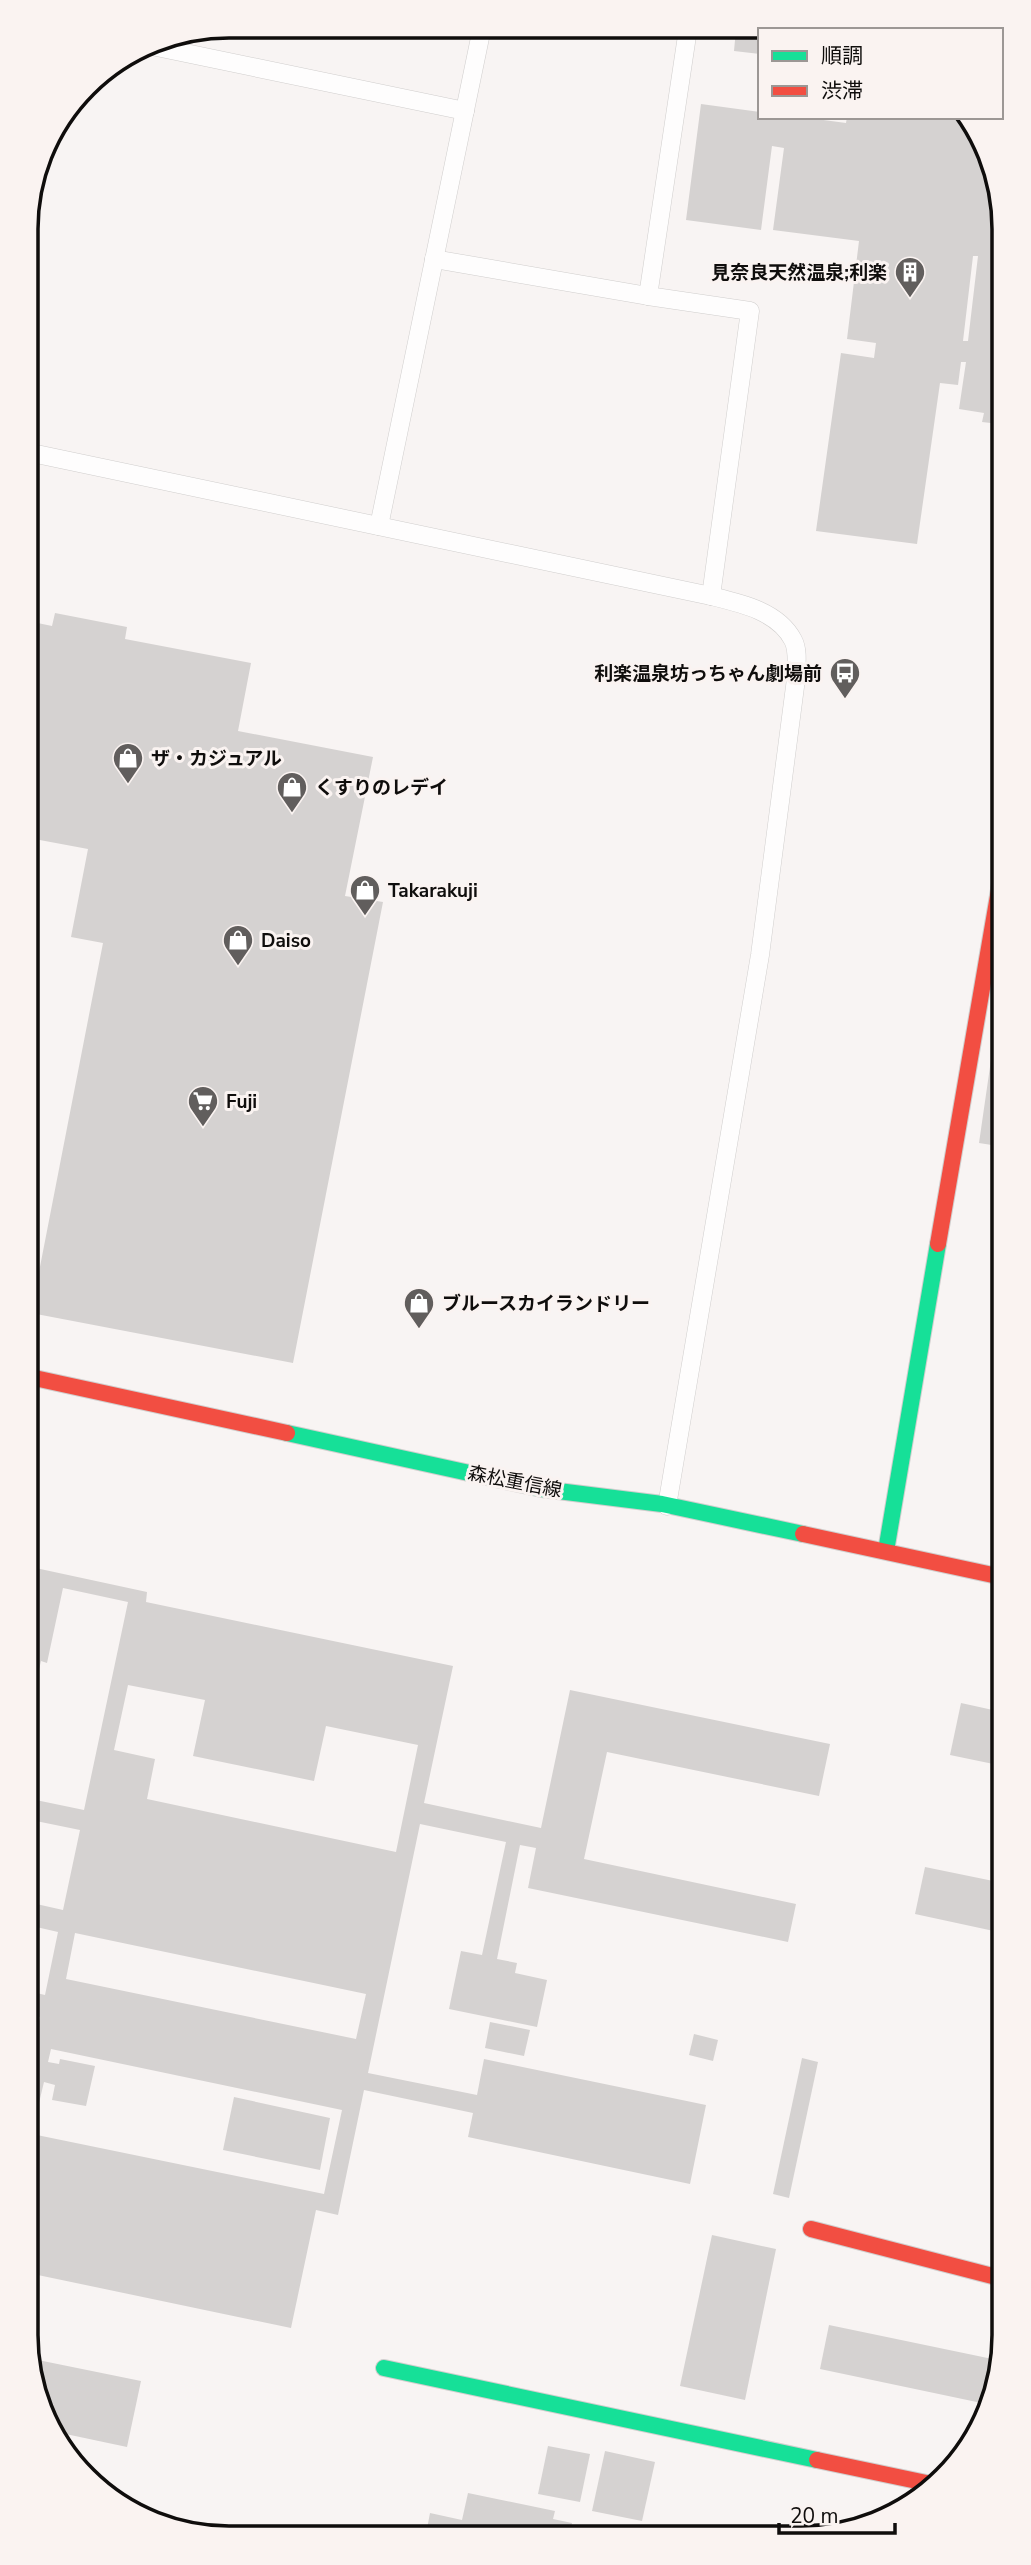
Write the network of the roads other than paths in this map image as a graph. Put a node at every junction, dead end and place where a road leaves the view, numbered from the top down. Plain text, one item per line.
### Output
1 (687, 38) edge
2 (480, 39) edge
3 (169, 49) edge
4 (465, 111) junction
5 (434, 259) junction
6 (649, 296) junction
7 (39, 454) edge
8 (379, 526) junction
9 (712, 596) junction
10 (992, 931) edge
11 (38, 1379) edge
12 (667, 1506) junction
13 (886, 1550) junction
14 (992, 1575) edge
15 (811, 2229) dead end
16 (992, 2276) edge
17 (384, 2368) dead end
18 (924, 2482) edge

1 - 6 lane
2 - 4 lane
3 - 4 lane
4 - 5 lane
5 - 6 lane
5 - 8 lane
6 - 9 lane
7 - 8 lane
8 - 9 lane
9 - 12 lane
10 - 13 street
11 - 12 street, 森松重信線
12 - 13 street, 森松重信線
13 - 14 street, 森松重信線
15 - 16 street
17 - 18 street

